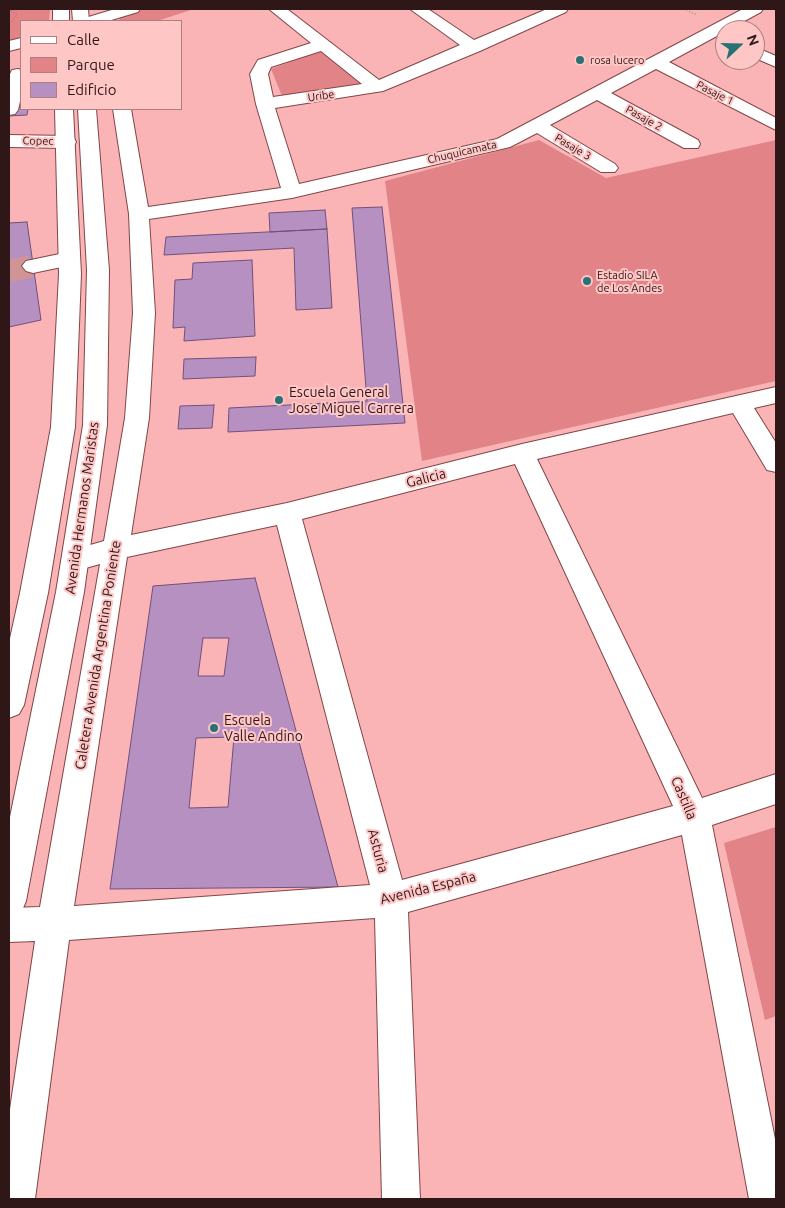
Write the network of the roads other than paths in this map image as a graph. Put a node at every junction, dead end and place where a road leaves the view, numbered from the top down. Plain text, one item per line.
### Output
1 (132, 9) edge
2 (277, 9) edge
3 (418, 9) edge
4 (560, 9) edge
5 (756, 9) edge
6 (108, 16) edge
7 (94, 20) edge
8 (739, 20) edge
9 (715, 35) edge
10 (323, 45) junction
11 (474, 47) junction
12 (654, 61) junction
13 (16, 74) edge
14 (376, 87) junction
15 (598, 93) junction
16 (265, 104) junction
17 (9, 110) edge
18 (64, 110) edge
19 (88, 110) edge
20 (122, 110) edge
21 (776, 125) edge
22 (537, 126) junction
23 (9, 141) edge
24 (67, 142) junction
25 (691, 144) dead end
26 (608, 168) dead end
27 (292, 192) junction
28 (139, 214) junction
29 (69, 259) junction
30 (33, 266) tunnel mouth
31 (776, 395) edge
32 (740, 405) junction
33 (522, 453) junction
34 (776, 463) edge
35 (286, 514) junction
36 (115, 549) junction
37 (75, 560) junction
38 (9, 705) edge
39 (776, 789) edge
40 (694, 816) junction
41 (391, 900) junction
42 (9, 901) edge
43 (9, 924) edge
44 (54, 924) junction
45 (16, 1199) edge
46 (401, 1199) edge
47 (768, 1199) edge

1 - 6 street
2 - 10 street
3 - 11 street
4 - 11 street, Uribe
5 - 8 street, Chuquicamata
6 - 7 street
9 - 12 street, Chuquicamata
10 - 14 street
10 - 16 street
11 - 14 street, Uribe
12 - 15 street, Chuquicamata
12 - 21 street, Pasaje 1
13 - 17 street
14 - 16 street, Uribe
15 - 22 street, Chuquicamata
15 - 25 street, Pasaje 2
16 - 27 street
18 - 24 street
19 - 37 street, Avenida Hermanos Maristas
20 - 28 street, Caletera Avenida Argentina Poniente
22 - 26 street, Pasaje 3
22 - 27 street, Chuquicamata
23 - 24 street, Copec
24 - 29 street
27 - 28 street, Chuquicamata
28 - 36 street, Caletera Avenida Argentina Poniente
29 - 30 street
29 - 38 street
31 - 32 street, Galicia
32 - 33 street, Galicia
32 - 34 street
33 - 35 street, Galicia
33 - 40 street, Castilla
35 - 36 street, Galicia
35 - 41 street, Asturia
36 - 37 street, Galicia
36 - 44 street, Caletera Avenida Argentina Poniente
37 - 42 street, Avenida Hermanos Maristas
39 - 40 street, Avenida España
40 - 41 street, Avenida España
40 - 47 street, Castilla
41 - 44 street, Avenida España
41 - 46 street, Asturia
43 - 44 street, Avenida España
44 - 45 street, Caletera Avenida Argentina Poniente

